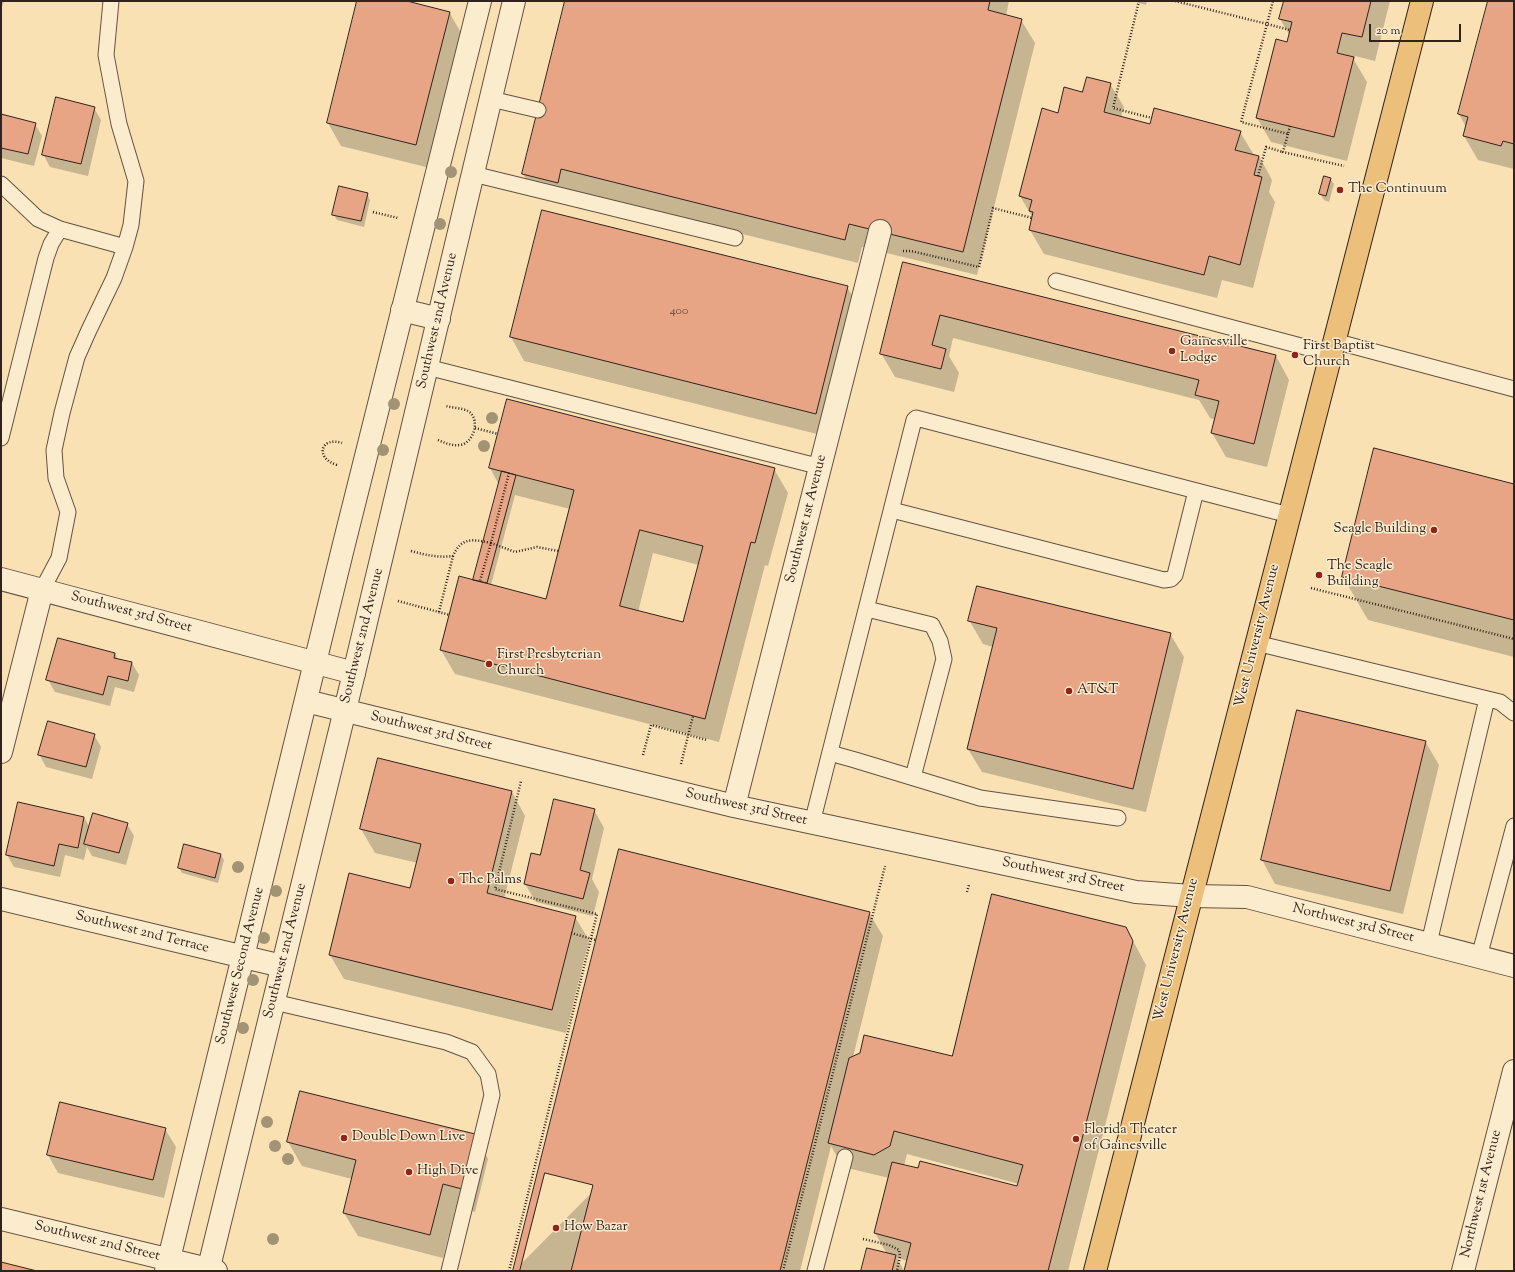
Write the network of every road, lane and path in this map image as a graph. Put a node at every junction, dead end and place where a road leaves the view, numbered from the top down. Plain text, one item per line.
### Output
1 (111, 1) edge
2 (480, 1) edge
3 (514, 1) edge
4 (1139, 1) edge
5 (1175, 1) edge
6 (1273, 1) edge
7 (1422, 1) edge
8 (1267, 24) junction
9 (1290, 30) dead end
10 (491, 99) junction
11 (538, 110) dead end
12 (1152, 118) dead end
13 (1290, 126) dead end
14 (1288, 134) junction
15 (1283, 152) junction
16 (1344, 166) dead end
17 (473, 174) junction
18 (1258, 176) dead end
19 (1, 184) edge
20 (373, 212) dead end
21 (1032, 218) dead end
22 (404, 220) dead end
23 (60, 229) junction
24 (880, 231) dead end
25 (735, 238) dead end
26 (125, 247) junction
27 (899, 254) dead end
28 (1056, 281) dead end
29 (402, 310) junction
30 (439, 319) junction
31 (1333, 348) junction
32 (427, 367) junction
33 (1514, 389) edge
34 (446, 406) dead end
35 (475, 428) junction
36 (498, 434) dead end
37 (1, 438) edge
38 (438, 440) dead end
39 (348, 444) dead end
40 (342, 466) dead end
41 (820, 467) junction
42 (509, 473) dead end
43 (1196, 491) junction
44 (892, 510) junction
45 (1290, 515) junction
46 (491, 543) junction
47 (411, 551) dead end
48 (558, 551) dead end
49 (453, 556) junction
50 (1, 579) edge
51 (480, 581) dead end
52 (1311, 588) dead end
53 (42, 590) junction
54 (398, 601) dead end
55 (867, 609) junction
56 (439, 612) junction
57 (450, 615) dead end
58 (1514, 640) edge
59 (1256, 643) junction
60 (315, 662) junction
61 (354, 673) junction
62 (1487, 699) junction
63 (306, 700) junction
64 (345, 710) junction
65 (1514, 713) edge
66 (693, 716) dead end
67 (688, 735) junction
68 (707, 740) dead end
69 (1, 752) edge
70 (830, 753) junction
71 (643, 755) dead end
72 (681, 764) dead end
73 (522, 777) dead end
74 (914, 777) junction
75 (734, 806) junction
76 (1118, 818) dead end
77 (812, 823) junction
78 (1514, 826) edge
79 (885, 865) dead end
80 (969, 885) dead end
81 (967, 892) dead end
82 (1191, 896) junction
83 (1, 899) edge
84 (571, 933) dead end
85 (596, 940) dead end
86 (1429, 943) junction
87 (243, 957) junction
88 (1479, 957) junction
89 (282, 966) junction
90 (1514, 966) edge
91 (274, 1002) junction
92 (1514, 1071) edge
93 (845, 1157) dead end
94 (1, 1219) edge
95 (862, 1239) dead end
96 (168, 1265) edge
97 (211, 1270) edge
98 (449, 1271) edge
99 (509, 1271) edge
100 (783, 1271) edge
101 (815, 1271) edge
102 (897, 1271) edge
103 (1095, 1271) edge
104 (1463, 1271) edge

1 - 26 lane
2 - 29 street
3 - 10 street, Southwest 2nd Avenue
4 - 12 path
5 - 8 path
6 - 8 path
7 - 31 main road, West University Avenue
8 - 9 path
8 - 14 path
10 - 11 lane
10 - 17 street, Southwest 2nd Avenue
13 - 14 path
14 - 15 path
15 - 16 path
15 - 18 path
17 - 25 lane
17 - 30 street, Southwest 2nd Avenue
19 - 23 lane
20 - 22 path
21 - 27 path
23 - 26 lane
23 - 37 lane
24 - 41 street, Southwest 1st Avenue
26 - 53 lane
28 - 31 lane
29 - 30 street
29 - 60 street
30 - 32 street, Southwest 2nd Avenue
31 - 33 lane
31 - 45 main road, West University Avenue
32 - 41 lane
32 - 61 street, Southwest 2nd Avenue
34 - 35 path
35 - 36 path
35 - 38 path
39 - 40 path
41 - 75 street, Southwest 1st Avenue
42 - 46 path
43 - 44 lane
43 - 44 lane
43 - 45 lane
44 - 55 lane
45 - 59 main road, West University Avenue
46 - 48 path
46 - 49 path
46 - 51 path
47 - 49 path
49 - 56 path
50 - 53 street, Southwest 3rd Street
52 - 58 path
53 - 60 street, Southwest 3rd Street
53 - 69 street
54 - 56 path
55 - 70 lane
55 - 74 lane
56 - 57 path
59 - 62 lane
59 - 82 main road, West University Avenue
60 - 61 street, Southwest 3rd Street
60 - 63 street, Southwest Second Avenue
61 - 64 street, Southwest 2nd Avenue
62 - 65 lane
62 - 86 lane
63 - 64 street, Southwest 3rd Street
63 - 87 street, Southwest Second Avenue
64 - 75 street, Southwest 3rd Street
64 - 89 street, Southwest 2nd Avenue
66 - 67 path
67 - 68 path
67 - 71 path
67 - 72 path
70 - 74 lane
70 - 77 lane
73 - 99 path
74 - 76 lane
75 - 77 street, Southwest 3rd Street
77 - 82 street, Southwest 3rd Street
78 - 88 lane
79 - 100 path
80 - 81 path
82 - 86 street, Northwest 3rd Street
82 - 103 main road, West University Avenue
83 - 87 street, Southwest 2nd Terrace
84 - 85 path, bridge
86 - 88 street, Northwest 3rd Street
87 - 89 street, Southwest 2nd Terrace
87 - 96 street, Southwest Second Avenue
88 - 90 street, Northwest 3rd Street
89 - 91 street, Southwest 2nd Avenue
91 - 97 street, Southwest 2nd Avenue
91 - 98 lane
92 - 104 street, Northwest 1st Avenue
93 - 101 lane
94 - 96 street, Southwest 2nd Street
95 - 102 path
96 - 97 street, Southwest 2nd Street

